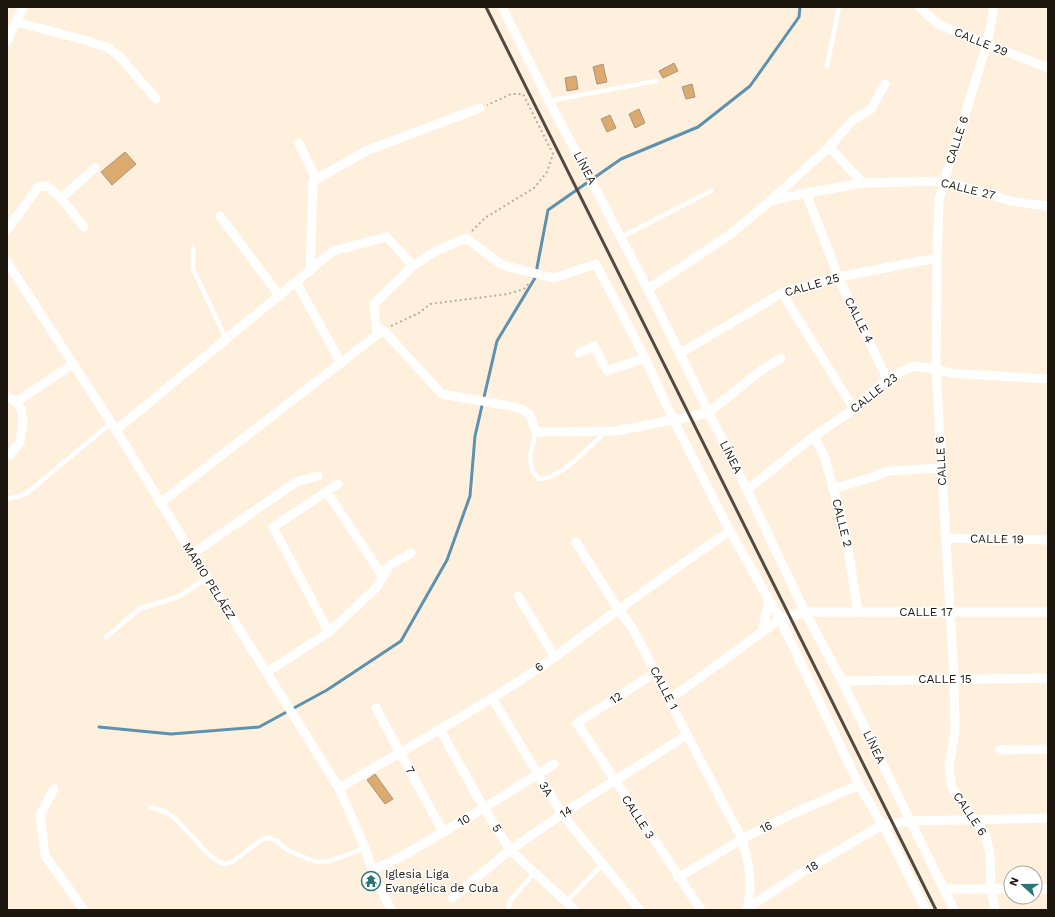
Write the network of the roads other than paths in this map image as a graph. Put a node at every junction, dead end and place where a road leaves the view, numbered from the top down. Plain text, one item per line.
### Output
1 (23, 7) edge
2 (502, 7) edge
3 (839, 7) edge
4 (919, 7) edge
5 (994, 7) edge
6 (16, 22) junction
7 (7, 41) edge
8 (988, 44) junction
9 (827, 66) dead end
10 (1048, 68) edge
11 (656, 81) dead end
12 (885, 84) dead end
13 (156, 99) dead end
14 (549, 101) junction
15 (480, 108) road end
16 (299, 143) dead end
17 (829, 147) junction
18 (96, 168) dead end
19 (316, 179) junction
20 (944, 181) junction
21 (863, 183) junction
22 (711, 191) dead end
23 (806, 193) junction
24 (61, 198) junction
25 (770, 201) junction
26 (1048, 206) edge
27 (220, 216) dead end
28 (84, 227) dead end
29 (7, 230) edge
30 (621, 237) junction
31 (193, 248) dead end
32 (937, 258) junction
33 (7, 262) edge
34 (413, 266) junction
35 (310, 270) junction
36 (838, 277) junction
37 (296, 282) junction
38 (648, 289) junction
39 (782, 292) junction
40 (279, 295) junction
41 (380, 332) junction
42 (226, 339) junction
43 (579, 353) dead end
44 (679, 354) junction
45 (644, 358) junction
46 (781, 358) dead end
47 (341, 363) junction
48 (73, 364) junction
49 (936, 368) junction
50 (887, 379) junction
51 (1048, 379) edge
52 (7, 396) edge
53 (16, 402) junction
54 (854, 409) junction
55 (708, 413) junction
56 (673, 419) junction
57 (113, 426) junction
58 (606, 431) junction
59 (536, 432) junction
60 (814, 436) junction
61 (10, 456) dead end
62 (942, 468) junction
63 (318, 476) dead end
64 (338, 484) dead end
65 (834, 489) junction
66 (747, 490) junction
67 (327, 492) junction
68 (7, 499) edge
69 (160, 503) junction
70 (730, 531) junction
71 (946, 538) junction
72 (1048, 540) edge
73 (576, 542) dead end
74 (411, 553) dead end
75 (192, 554) junction
76 (383, 577) junction
77 (207, 578) junction
78 (518, 596) dead end
79 (768, 600) junction
80 (618, 609) junction
81 (805, 612) junction
82 (858, 612) junction
83 (950, 612) junction
84 (1048, 612) edge
85 (780, 619) junction
86 (328, 632) junction
87 (762, 632) junction
88 (106, 637) dead end
89 (554, 657) junction
90 (267, 672) junction
91 (656, 672) junction
92 (1048, 678) edge
93 (954, 679) junction
94 (842, 681) junction
95 (492, 698) junction
96 (670, 699) junction
97 (376, 708) dead end
98 (577, 723) joint
99 (440, 730) junction
100 (687, 735) junction
101 (1048, 749) edge
102 (1000, 750) dead end
103 (400, 752) junction
104 (554, 764) dead end
105 (538, 775) junction
106 (615, 782) junction
107 (859, 785) junction
108 (340, 788) junction
109 (54, 789) dead end
110 (151, 806) dead end
111 (484, 808) junction
112 (562, 814) junction
113 (973, 818) junction
114 (1048, 818) edge
115 (909, 821) junction
116 (882, 825) junction
117 (443, 832) junction
118 (742, 839) junction
119 (365, 848) junction
120 (510, 850) junction
121 (603, 864) junction
122 (372, 870) junction
123 (535, 872) junction
124 (678, 878) junction
125 (944, 889) junction
126 (991, 889) junction
127 (1003, 889) edge
128 (452, 898) dead end
129 (566, 902) junction
130 (746, 909) edge
131 (84, 910) edge
132 (391, 910) edge
133 (508, 910) edge
134 (575, 910) edge
135 (640, 910) edge
136 (701, 910) edge
137 (926, 910) edge
138 (954, 910) edge
139 (995, 910) edge

1 - 6 street
2 - 14 street, LÍNEA
3 - 9 lane
4 - 8 street, CALLE 29
5 - 8 street, CALLE 6
6 - 7 street
6 - 13 street
8 - 10 street, CALLE 29
8 - 20 street, CALLE 6
11 - 14 lane
12 - 17 street, CALLE 27
14 - 30 street, LÍNEA
15 - 19 street
16 - 19 street
17 - 21 street
17 - 25 street, CALLE 27
18 - 24 street
19 - 35 street
20 - 21 street, CALLE 27
20 - 26 street, CALLE 27
20 - 32 street, CALLE 6
21 - 23 street, CALLE 27
22 - 30 lane
23 - 25 street, CALLE 27
23 - 36 street, CALLE 4
24 - 28 street
24 - 29 street
25 - 38 street, CALLE 27
27 - 40 street
30 - 38 street, LÍNEA
31 - 42 lane
32 - 36 street, CALLE 25
32 - 49 street, CALLE 6
33 - 48 street, MARIO PELÁEZ
34 - 35 street
34 - 41 street
34 - 45 street
35 - 37 street
36 - 39 street, CALLE 25
36 - 50 street, CALLE 4
37 - 40 street
37 - 47 street
38 - 44 street, LÍNEA
39 - 44 street, CALLE 25
39 - 54 street
40 - 42 street
41 - 47 street
41 - 59 street
42 - 57 street
43 - 45 street
44 - 55 street, LÍNEA
45 - 56 street
46 - 55 street
47 - 69 street
48 - 53 street
48 - 57 street, MARIO PELÁEZ
49 - 50 street, CALLE 23
49 - 51 street, CALLE 23
49 - 62 street, CALLE 6
50 - 54 street, CALLE 23
52 - 53 street
53 - 61 street
54 - 60 street, CALLE 23
55 - 56 street
55 - 66 street, LÍNEA
56 - 58 street
56 - 70 street
57 - 68 lane
57 - 69 street, MARIO PELÁEZ
58 - 59 street
58 - 59 lane
60 - 65 street, CALLE 2
60 - 66 street, CALLE 23
62 - 65 street
62 - 71 street, CALLE 6
63 - 75 street
64 - 67 street
65 - 82 street, CALLE 2
66 - 81 street, LÍNEA
67 - 76 street
67 - 86 street
69 - 75 street, MARIO PELÁEZ
70 - 79 street
70 - 80 street, 6
71 - 72 street, CALLE 19
71 - 83 street, CALLE 6
73 - 80 street, CALLE 1
74 - 76 street
75 - 77 street, MARIO PELÁEZ
76 - 86 street
77 - 88 lane
77 - 90 street, MARIO PELÁEZ
78 - 89 street
79 - 85 street
79 - 87 street
80 - 89 street, 6
80 - 91 street, CALLE 1
81 - 82 street, CALLE 17
81 - 85 street
81 - 94 street, LÍNEA
82 - 83 street, CALLE 17
83 - 84 street, CALLE 17
83 - 93 street, CALLE 6
85 - 87 street
85 - 107 street
86 - 90 street
87 - 96 street
89 - 95 street, 6
90 - 108 street, MARIO PELÁEZ
91 - 96 street, CALLE 1
91 - 98 street, 12
92 - 93 street, CALLE 15
93 - 94 street, CALLE 15
93 - 113 street, CALLE 6
94 - 115 street, LÍNEA
95 - 99 street, 6
95 - 105 street, 3A
96 - 100 street, CALLE 1
97 - 103 street, 7
98 - 106 street, CALLE 3
99 - 103 street, 6
99 - 111 street, 5
100 - 106 street, 14
100 - 118 street, CALLE 1
101 - 102 street
103 - 108 street, 6
103 - 117 street, 7
104 - 105 street, 10
105 - 111 street, 10
105 - 112 street, 3A
106 - 112 street, 14
106 - 124 street, CALLE 3
107 - 116 street
107 - 118 street, 16
108 - 119 street, MARIO PELÁEZ
109 - 131 street
110 - 119 lane
111 - 117 street, 10
111 - 120 street, 5
112 - 120 street, 14
112 - 121 street, 3A
113 - 114 street
113 - 115 street
113 - 126 street, CALLE 6
115 - 116 street
115 - 125 street, LÍNEA
116 - 130 street, 18
116 - 137 street
117 - 122 street, 10
118 - 124 street, 16
118 - 130 street, CALLE 1
119 - 122 street, MARIO PELÁEZ
120 - 123 street, 5
120 - 128 street, 14
121 - 129 lane
121 - 135 street, 3A
122 - 132 street, MARIO PELÁEZ
123 - 129 street, 5
123 - 133 lane
124 - 136 street, CALLE 3
125 - 126 street
125 - 138 street, LÍNEA
126 - 127 street
126 - 139 street, CALLE 6
129 - 134 street, 5

